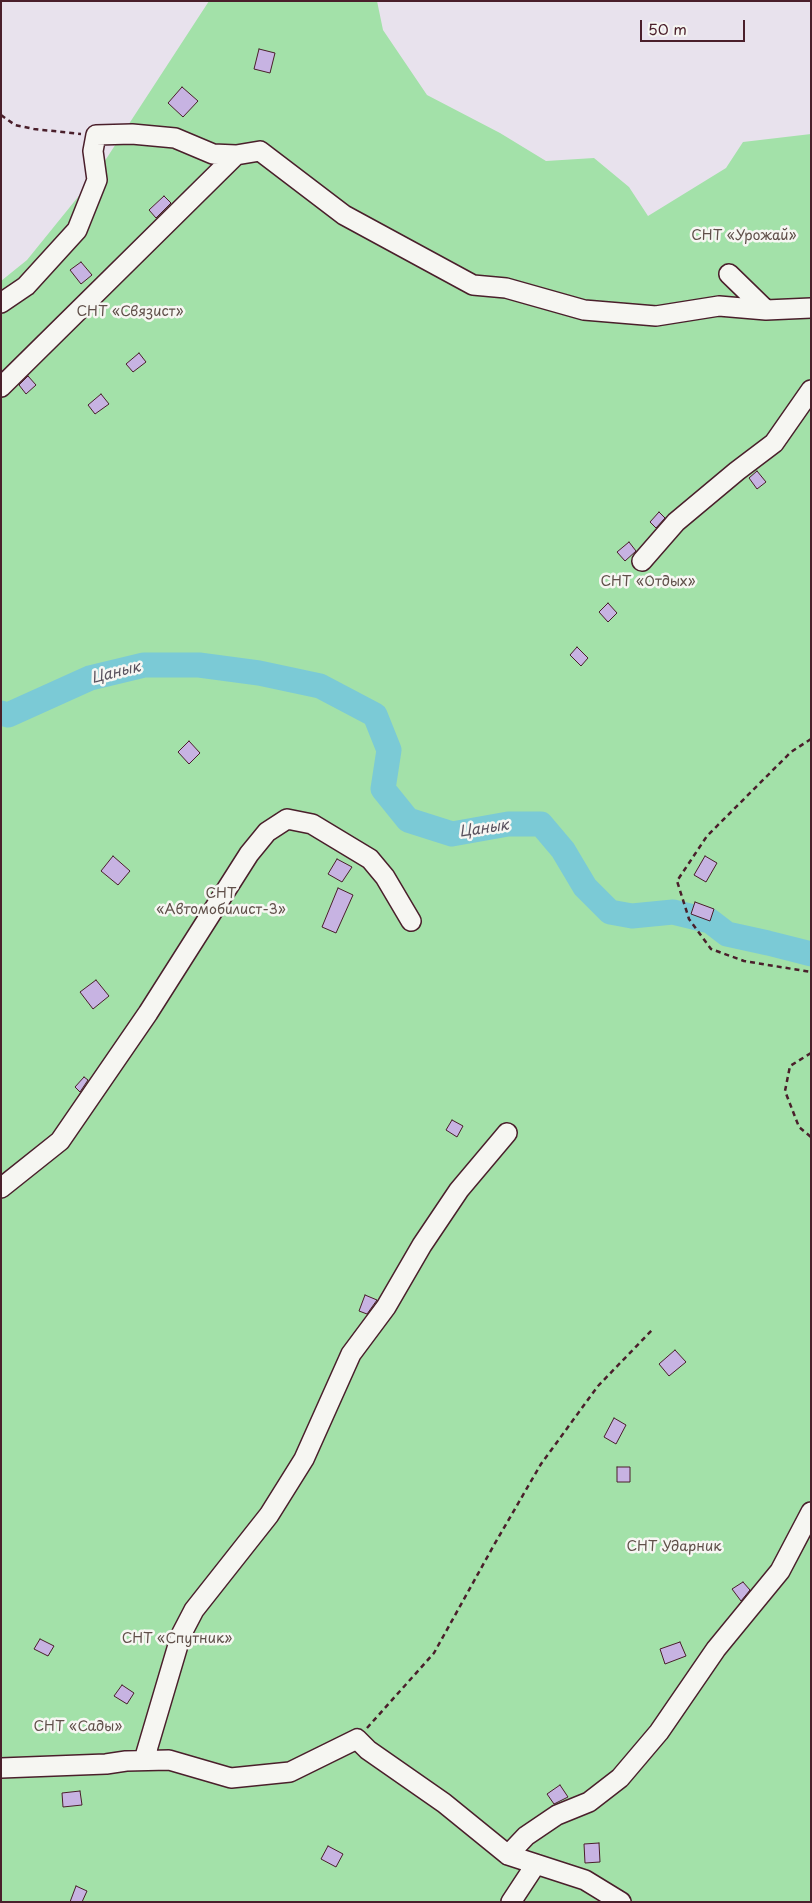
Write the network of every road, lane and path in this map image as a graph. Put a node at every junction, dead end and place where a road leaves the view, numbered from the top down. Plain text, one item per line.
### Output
1 (1, 115) edge
2 (96, 135) junction
3 (236, 155) junction
4 (729, 274) dead end
5 (1, 302) edge
6 (811, 308) edge
7 (766, 310) junction
8 (1, 387) edge
9 (811, 390) edge
10 (642, 561) dead end
11 (811, 738) edge
12 (411, 921) dead end
13 (811, 972) edge
14 (811, 1053) edge
15 (507, 1133) dead end
16 (811, 1137) edge
17 (1, 1188) edge
18 (653, 1330) dead end
19 (811, 1512) edge
20 (357, 1739) junction
21 (144, 1760) junction
22 (1, 1768) edge
23 (508, 1855) junction
24 (536, 1864) junction
25 (511, 1902) edge
26 (621, 1902) edge

1 - 2 path
2 - 3 street
2 - 5 street
3 - 7 street
3 - 8 street
4 - 7 street
6 - 7 street
9 - 10 street
11 - 13 path
12 - 17 street
14 - 16 path
15 - 21 street
18 - 20 path
19 - 23 street
20 - 21 street
20 - 23 street
21 - 22 street
23 - 24 street
24 - 25 street
24 - 26 street

